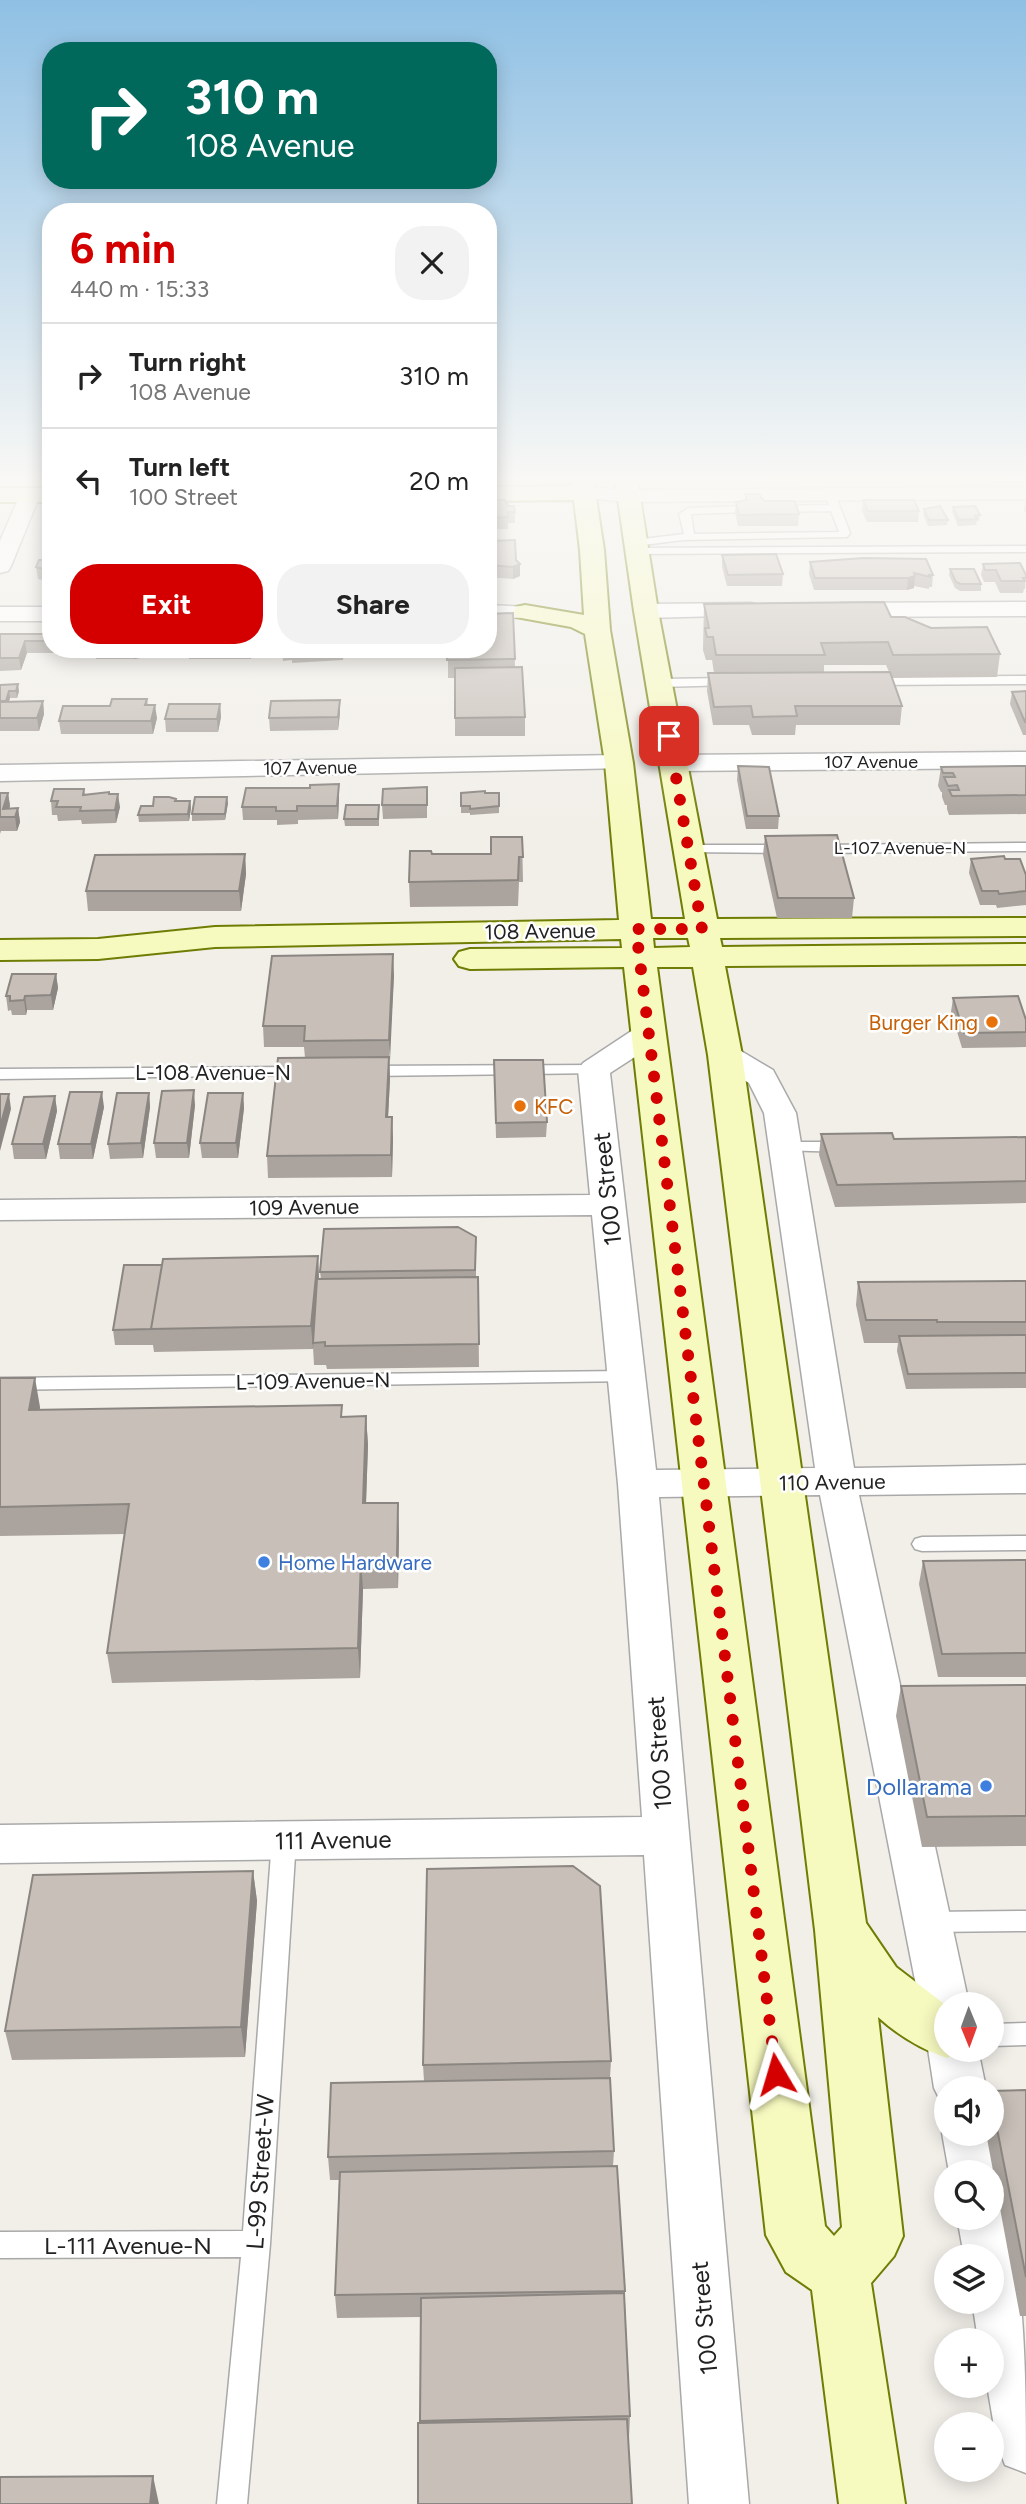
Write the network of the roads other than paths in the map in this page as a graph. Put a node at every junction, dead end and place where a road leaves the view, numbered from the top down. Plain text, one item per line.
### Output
1 (619, 597) junction
2 (1026, 608) edge
3 (769, 610) edge
4 (823, 610) edge
5 (497, 612) edge
6 (525, 612) junction
7 (0, 614) edge
8 (42, 614) edge
9 (597, 630) junction
10 (1026, 680) edge
11 (858, 681) edge
12 (660, 682) junction
13 (746, 682) edge
14 (1026, 760) edge
15 (619, 763) junction
16 (674, 763) junction
17 (0, 773) edge
18 (1026, 847) edge
19 (689, 849) junction
20 (1026, 926) edge
21 (705, 942) junction
22 (639, 943) junction
23 (0, 950) edge
24 (1026, 954) edge
25 (650, 1033) junction
26 (725, 1055) junction
27 (594, 1070) junction
28 (321, 1072) edge
29 (349, 1072) edge
30 (0, 1074) edge
31 (785, 1147) junction
32 (865, 1147) edge
33 (609, 1205) junction
34 (0, 1210) edge
35 (627, 1377) junction
36 (0, 1384) edge
37 (1026, 1479) edge
38 (837, 1482) junction
39 (703, 1483) junction
40 (780, 1483) junction
41 (638, 1484) junction
42 (1026, 1543) edge
43 (922, 1544) dead end
44 (665, 1836) junction
45 (284, 1840) junction
46 (0, 1844) edge
47 (1026, 1921) edge
48 (929, 1922) junction
49 (841, 1930) junction
50 (942, 1992) edge
51 (934, 2027) edge
52 (1026, 2034) edge
53 (1004, 2035) edge
54 (256, 2244) junction
55 (0, 2245) edge
56 (840, 2274) junction
57 (1002, 2314) edge
58 (1026, 2444) edge
59 (232, 2504) edge
60 (719, 2504) edge
61 (872, 2504) edge

1 - 3 street
1 - 6 main road
1 - 9 main road
1 - 12 main road
2 - 4 street
5 - 6 street
6 - 9 main road
7 - 8 street
9 - 15 main road
10 - 11 lane
12 - 13 lane
12 - 16 main road
14 - 16 street, 107 Avenue
15 - 17 street, 107 Avenue
15 - 22 main road
16 - 19 main road
18 - 19 lane, L-107 Avenue-N
19 - 21 main road
20 - 21 main road, 108 Avenue
21 - 22 main road, 108 Avenue
21 - 24 main road, 108 Avenue
21 - 26 main road
22 - 23 main road, 108 Avenue
22 - 25 main road
25 - 27 street
25 - 39 main road
26 - 31 street
26 - 40 main road
27 - 29 lane
27 - 33 street, 100 Street
28 - 30 lane, L-108 Avenue-N
31 - 32 lane
31 - 38 street
33 - 34 street, 109 Avenue
33 - 35 street, 100 Street
35 - 36 lane, L-109 Avenue-N
35 - 41 street, 100 Street
37 - 38 street, 110 Avenue
38 - 40 street, 110 Avenue
38 - 48 street
39 - 40 street, 110 Avenue
39 - 41 street, 110 Avenue
39 - 56 main road
40 - 49 main road
41 - 44 street, 100 Street
42 - 43 lane
44 - 45 street, 111 Avenue
44 - 60 street, 100 Street
45 - 46 street, 111 Avenue
45 - 54 lane, L-99 Street-W
47 - 48 lane
48 - 50 street
49 - 51 main road
49 - 56 main road
52 - 53 lane
54 - 55 lane, L-111 Avenue-N
54 - 59 lane, L-99 Street-W
56 - 61 main road
57 - 58 street

